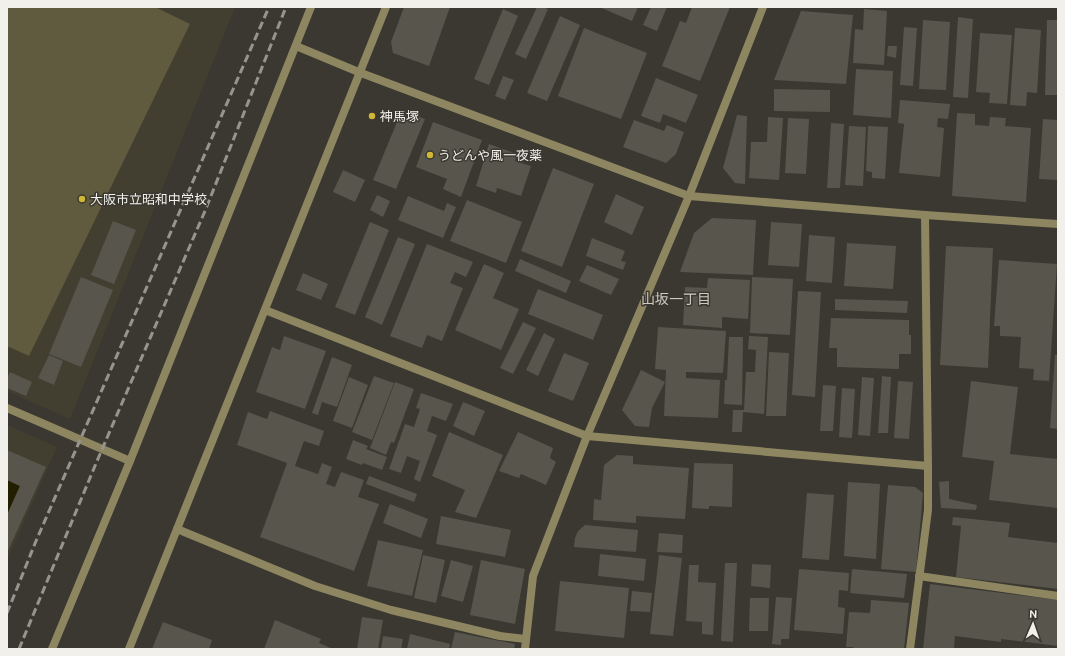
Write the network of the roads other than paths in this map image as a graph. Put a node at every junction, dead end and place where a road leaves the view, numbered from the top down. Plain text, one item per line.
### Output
1 (311, 7) edge
2 (386, 7) edge
3 (763, 7) edge
4 (296, 46) junction
5 (361, 73) junction
6 (689, 196) junction
7 (925, 215) junction
8 (1058, 224) edge
9 (265, 310) junction
10 (7, 408) edge
11 (588, 436) junction
12 (130, 461) junction
13 (928, 466) junction
14 (177, 529) junction
15 (919, 576) junction
16 (1058, 596) edge
17 (526, 639) junction
18 (52, 649) edge
19 (129, 649) edge
20 (525, 649) edge
21 (910, 649) edge

1 - 4 street
2 - 5 street
3 - 6 street
4 - 5 street
4 - 12 street
5 - 6 street
5 - 9 street
6 - 7 street
6 - 11 street
7 - 8 street
7 - 13 street
9 - 11 street
9 - 14 street
10 - 12 street
11 - 13 street
11 - 17 street
12 - 18 street
13 - 15 street
14 - 17 street
14 - 19 street
15 - 16 street
15 - 21 street
17 - 20 street

